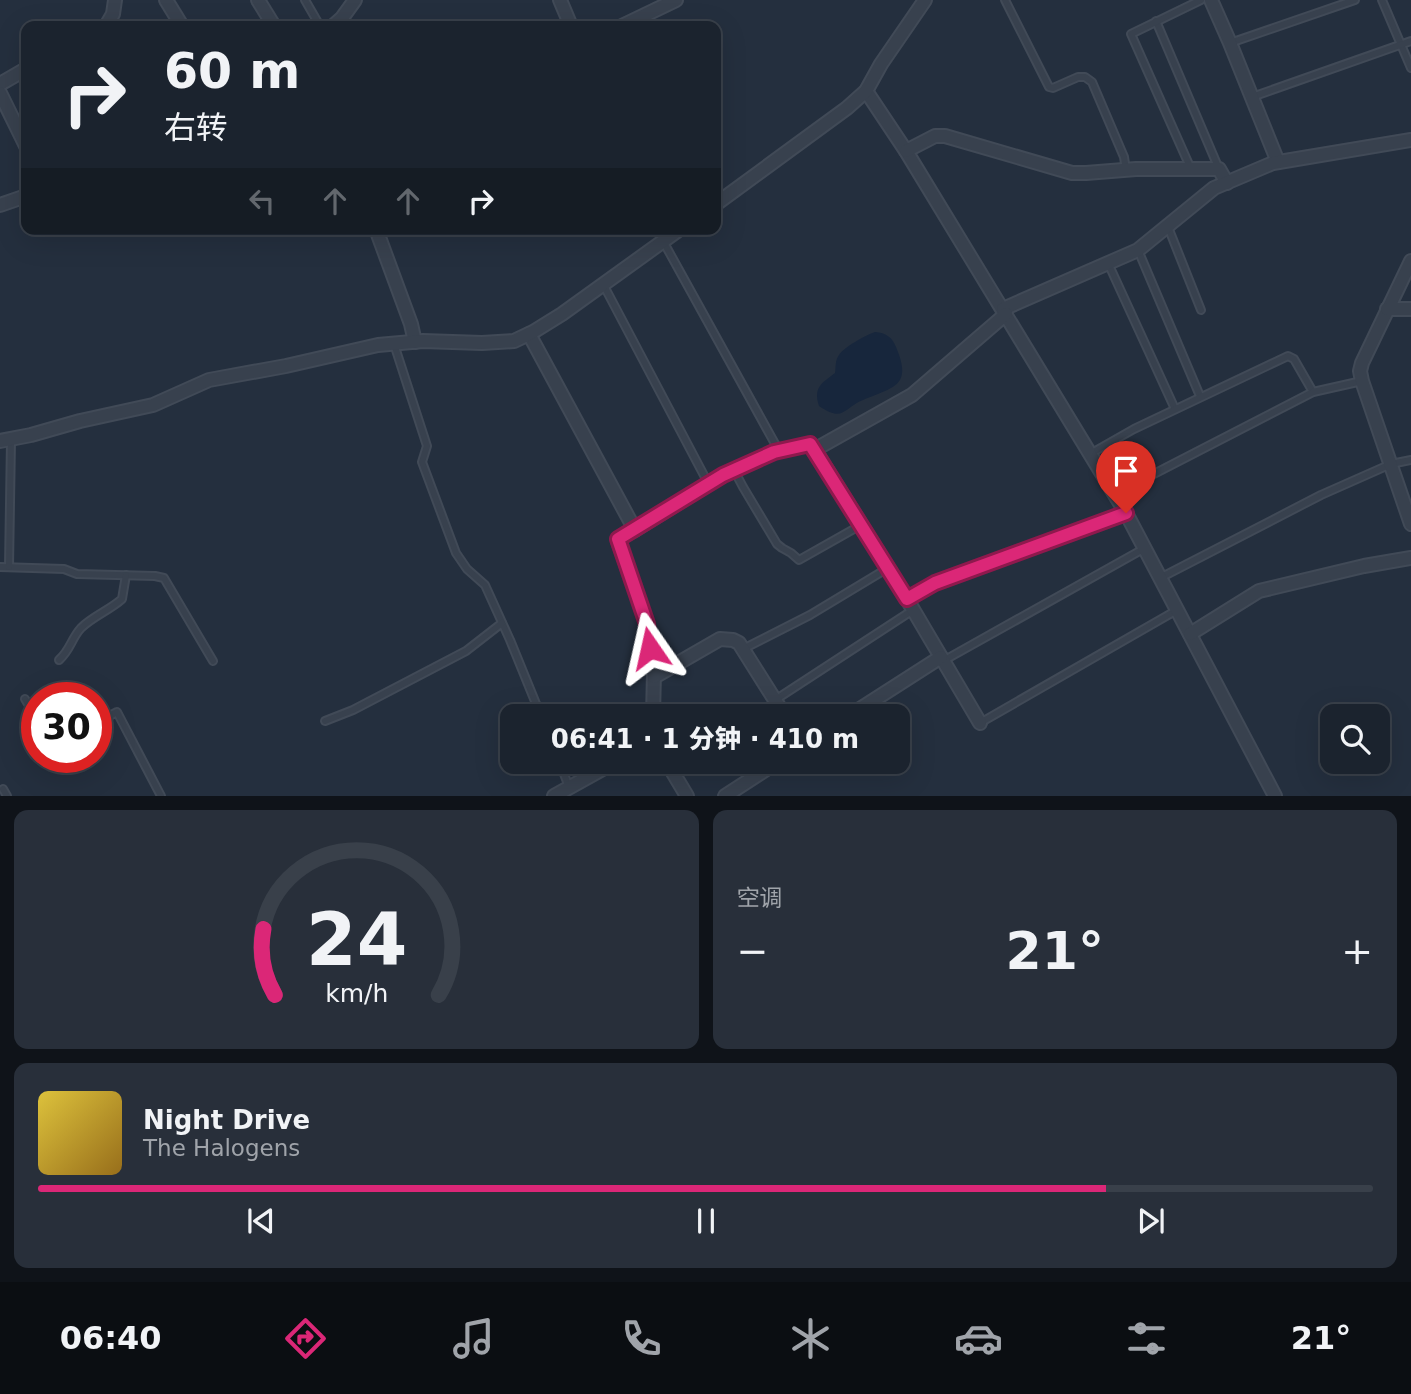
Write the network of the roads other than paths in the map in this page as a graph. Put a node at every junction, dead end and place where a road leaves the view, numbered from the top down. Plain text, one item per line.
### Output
1 (115, 0) edge
2 (166, 0) edge
3 (258, 0) edge
4 (305, 0) edge
5 (355, 0) edge
6 (560, 0) edge
7 (676, 0) edge
8 (925, 0) edge
9 (1005, 0) edge
10 (1201, 0) edge
11 (1211, 0) edge
12 (1355, 0) edge
13 (1382, 0) edge
14 (109, 21) edge
15 (179, 21) edge
16 (271, 21) edge
17 (317, 21) edge
18 (339, 21) edge
19 (569, 21) edge
20 (632, 21) edge
21 (1156, 21) junction
22 (1411, 41) edge
23 (1230, 43) junction
24 (1401, 44) junction
25 (1411, 68) edge
26 (21, 72) edge
27 (0, 84) edge
28 (866, 91) junction
29 (0, 93) edge
30 (1252, 97) junction
31 (21, 136) edge
32 (1411, 140) edge
33 (906, 151) junction
34 (1278, 162) junction
35 (1191, 169) junction
36 (1219, 169) junction
37 (1126, 170) junction
38 (1227, 183) junction
39 (21, 198) edge
40 (721, 200) edge
41 (0, 205) edge
42 (1167, 226) junction
43 (378, 235) edge
44 (672, 235) edge
45 (663, 241) junction
46 (1138, 250) junction
47 (1411, 261) edge
48 (1108, 263) junction
49 (603, 284) junction
50 (1387, 309) junction
51 (1411, 309) edge
52 (1201, 310) dead end
53 (1004, 312) junction
54 (529, 334) junction
55 (415, 342) junction
56 (394, 344) junction
57 (1362, 381) junction
58 (1312, 392) junction
59 (1200, 396) junction
60 (1175, 409) junction
61 (6, 440) edge
62 (814, 450) junction
63 (779, 451) junction
64 (1090, 454) junction
65 (1411, 460) edge
66 (1391, 464) junction
67 (734, 470) junction
68 (709, 485) junction
69 (1115, 494) junction
70 (1126, 513) junction
71 (1411, 524) edge
72 (861, 525) junction
73 (635, 530) junction
74 (1145, 548) junction
75 (1411, 558) edge
76 (0, 567) edge
77 (9, 567) junction
78 (888, 568) junction
79 (126, 575) junction
80 (1160, 578) junction
81 (910, 605) junction
82 (1177, 610) junction
83 (502, 623) junction
84 (1190, 634) junction
85 (743, 649) junction
86 (942, 659) junction
87 (60, 660) dead end
88 (213, 661) dead end
89 (653, 677) junction
90 (775, 700) junction
91 (536, 704) edge
92 (653, 704) edge
93 (778, 704) edge
94 (869, 704) edge
95 (112, 715) edge
96 (326, 721) dead end
97 (980, 723) joint
98 (564, 774) edge
99 (593, 774) edge
100 (673, 774) edge
101 (759, 774) edge
102 (569, 787) junction
103 (683, 794) edge
104 (161, 796) edge
105 (554, 796) edge
106 (725, 796) edge
107 (1275, 796) edge

1 - 14 street
2 - 15 street
3 - 16 street
4 - 17 lane
5 - 18 street
6 - 19 street
7 - 20 street
8 - 28 street
9 - 37 lane
10 - 21 lane
11 - 23 street
12 - 23 lane
13 - 24 lane
21 - 35 lane
21 - 36 lane
22 - 24 lane
23 - 30 street
24 - 25 lane
24 - 30 lane
26 - 27 street
28 - 33 street
28 - 40 street
29 - 31 street
30 - 34 street
32 - 34 street
33 - 37 street
33 - 53 street
34 - 38 street
35 - 36 street
35 - 37 street
36 - 38 street
38 - 42 street
39 - 41 street
42 - 46 street
42 - 52 lane
43 - 55 street
44 - 45 street
45 - 49 street
45 - 63 lane
46 - 48 street
46 - 59 lane
47 - 50 street
48 - 53 street
48 - 60 lane
49 - 54 street
49 - 68 lane
50 - 51 street
50 - 57 street
53 - 62 street
53 - 64 street
54 - 55 street
54 - 73 street
55 - 56 street
56 - 61 street
56 - 83 lane
57 - 58 lane
57 - 66 street
58 - 59 lane
58 - 69 lane
59 - 60 lane
60 - 64 lane
61 - 77 lane
62 - 63 street
62 - 72 street
63 - 67 street
64 - 69 street
65 - 66 lane
66 - 71 street
66 - 80 lane
67 - 68 street
67 - 72 lane
68 - 73 street
69 - 70 street
70 - 74 street
70 - 81 street
72 - 78 street
73 - 89 street
74 - 80 street
74 - 86 lane
75 - 84 street
76 - 77 lane
77 - 79 lane
78 - 81 street
78 - 85 lane
79 - 87 lane
79 - 88 lane
80 - 82 street
81 - 86 street
81 - 90 lane
82 - 84 street
82 - 97 lane
83 - 91 lane
83 - 96 lane
84 - 107 street
85 - 89 street
85 - 90 street
86 - 94 street
86 - 97 street
89 - 92 street
90 - 93 street
95 - 104 lane
98 - 102 lane
99 - 102 street
100 - 103 street
101 - 106 street
102 - 105 street

